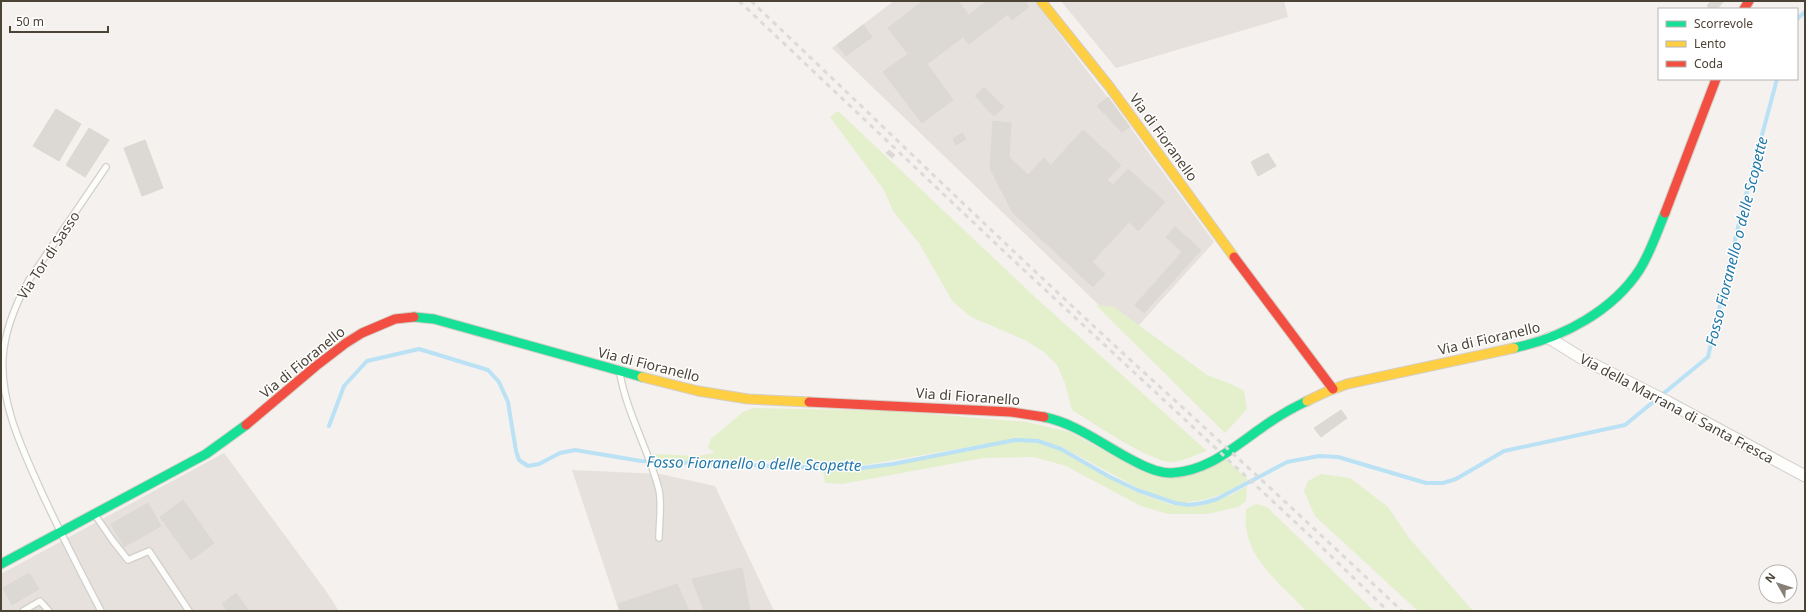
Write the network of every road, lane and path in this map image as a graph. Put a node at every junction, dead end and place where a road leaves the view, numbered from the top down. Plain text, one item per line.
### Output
1 (1041, 1) edge
2 (1716, 80) edge
3 (106, 167) dead end
4 (1549, 338) junction
5 (619, 372) junction
6 (1333, 389) junction
7 (1805, 476) edge
8 (95, 514) junction
9 (60, 532) junction
10 (659, 538) dead end
11 (1, 564) edge
12 (23, 611) edge
13 (49, 611) edge
14 (101, 611) edge
15 (189, 611) edge

1 - 6 street, Via di Fioranello
2 - 4 street, Via di Fioranello
3 - 9 lane, Via Tor di Sasso
4 - 6 street, Via di Fioranello
4 - 7 street, Via della Marrana di Santa Fresca
5 - 6 street, Via di Fioranello
5 - 8 street, Via di Fioranello
5 - 10 lane
8 - 9 street, Via di Fioranello
8 - 15 lane
9 - 11 street, Via di Fioranello
9 - 14 lane, Via Tor di Sasso
12 - 13 lane

